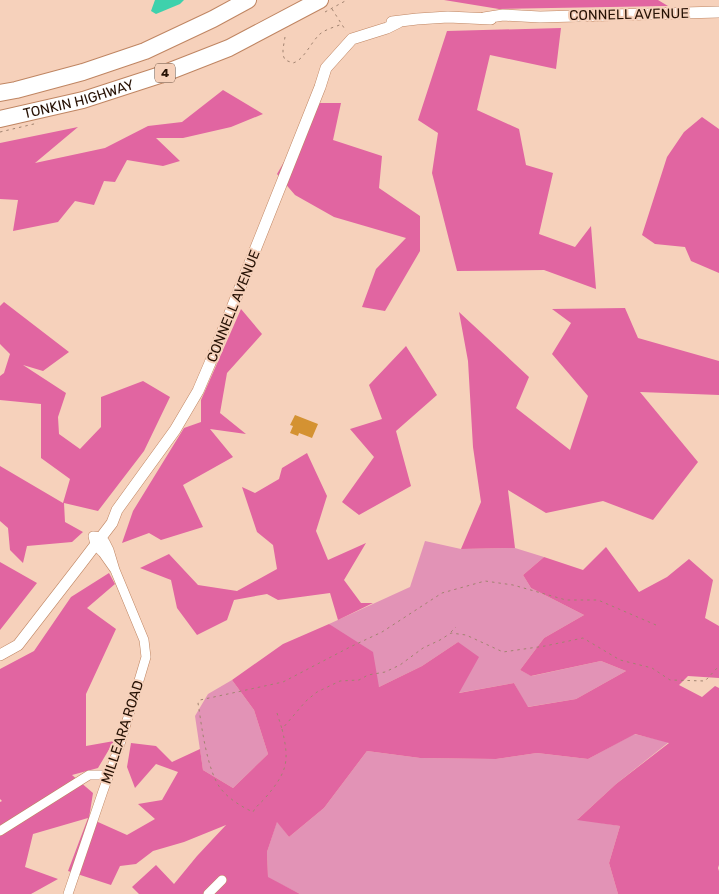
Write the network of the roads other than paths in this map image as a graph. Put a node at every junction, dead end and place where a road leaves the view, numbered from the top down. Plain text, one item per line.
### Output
1 (248, 0) edge
2 (326, 4) edge
3 (719, 12) edge
4 (0, 93) edge
5 (0, 119) edge
6 (96, 539) junction
7 (0, 655) edge
8 (109, 775) junction
9 (0, 831) edge
10 (222, 880) dead end
11 (68, 894) edge
12 (208, 894) edge

1 - 4 highway, TONKIN HIGHWAY / 4
2 - 5 highway, TONKIN HIGHWAY / 4
3 - 6 street, CONNELL AVENUE
6 - 7 street, CONNELL AVENUE
6 - 8 street, MILLEARA ROAD
8 - 9 street
8 - 11 street, MILLEARA ROAD
10 - 12 street

